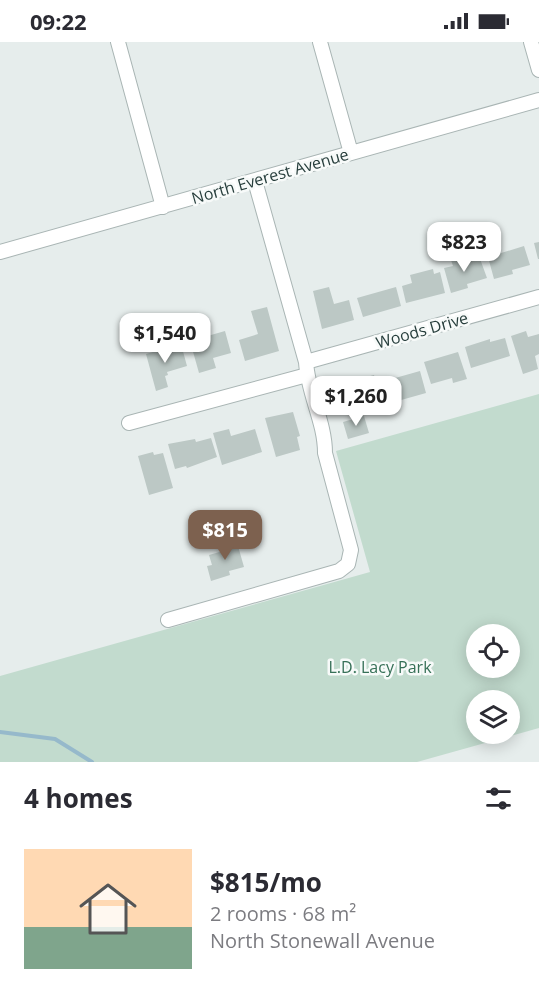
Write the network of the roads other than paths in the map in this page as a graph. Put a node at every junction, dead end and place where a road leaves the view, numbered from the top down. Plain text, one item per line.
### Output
1 (118, 42) edge
2 (320, 42) edge
3 (531, 42) edge
4 (539, 70) edge
5 (539, 100) edge
6 (351, 153) junction
7 (255, 181) junction
8 (163, 207) junction
9 (0, 252) edge
10 (539, 297) edge
11 (306, 369) junction
12 (129, 423) dead end
13 (168, 620) dead end

1 - 8 street
2 - 6 street
3 - 4 street
5 - 6 street, North Everest Avenue
6 - 7 street, North Everest Avenue
7 - 8 street, North Everest Avenue
7 - 11 street
8 - 9 street, North Everest Avenue
10 - 11 street, Woods Drive
11 - 12 street, Woods Drive
11 - 13 street

